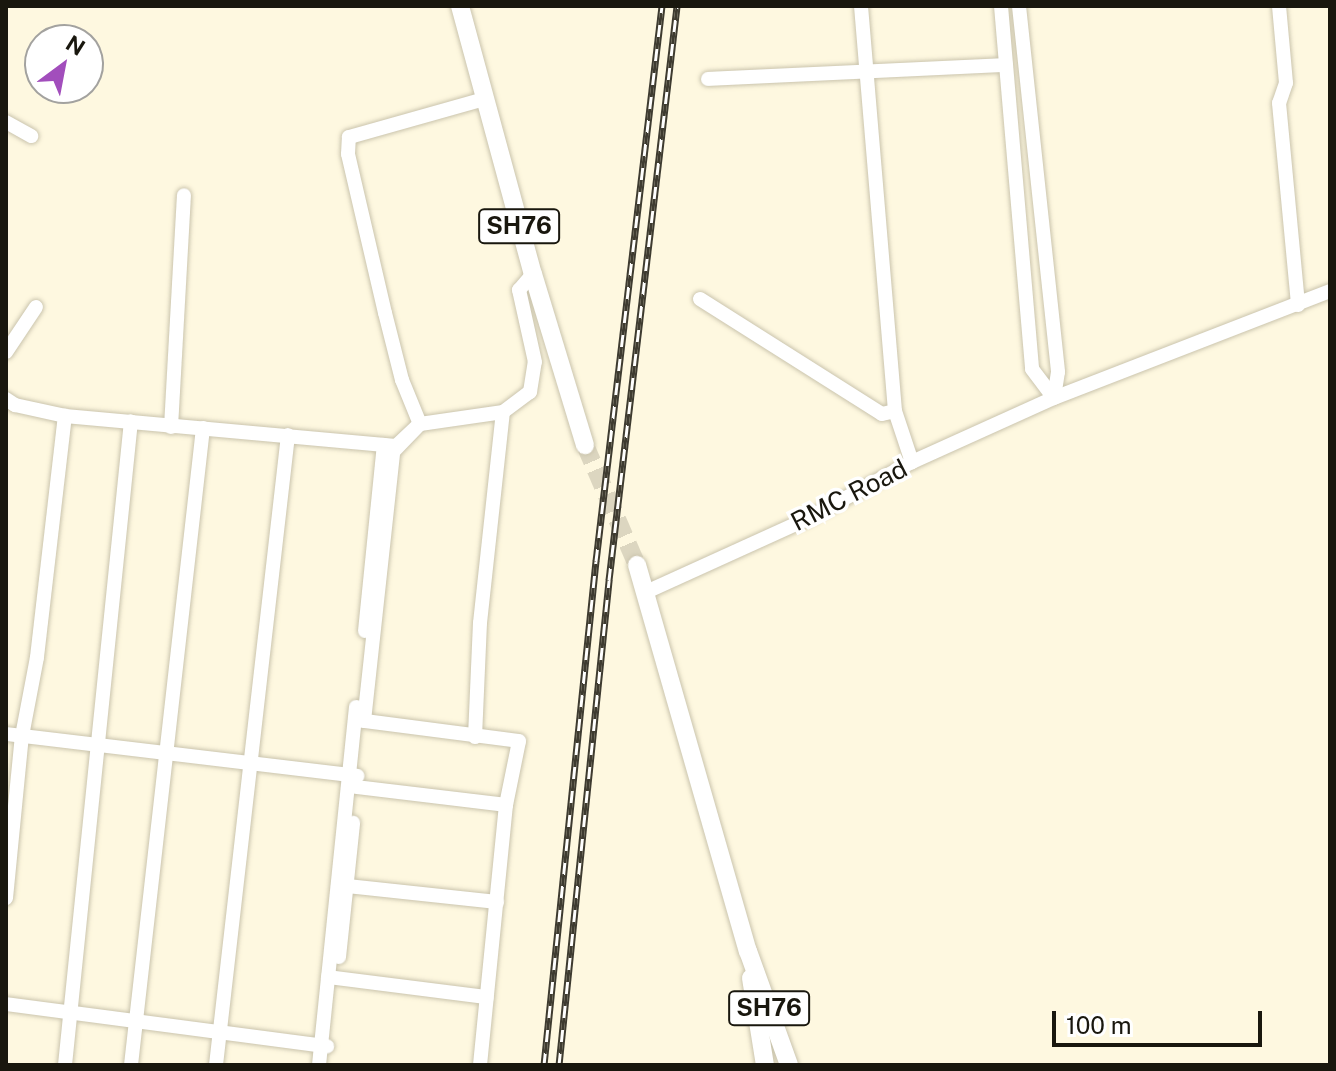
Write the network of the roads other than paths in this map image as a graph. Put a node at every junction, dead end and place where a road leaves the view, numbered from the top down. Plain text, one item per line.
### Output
1 (460, 6) edge
2 (861, 6) edge
3 (1001, 6) edge
4 (1019, 6) edge
5 (1279, 6) edge
6 (1006, 65) junction
7 (867, 71) junction
8 (708, 79) dead end
9 (484, 99) junction
10 (6, 122) edge
11 (31, 136) dead end
12 (184, 195) dead end
13 (533, 274) junction
14 (1330, 291) edge
15 (700, 299) dead end
16 (1298, 305) junction
17 (36, 307) dead end
18 (6, 352) edge
19 (1054, 398) junction
20 (6, 399) edge
21 (895, 411) junction
22 (503, 412) junction
23 (65, 416) junction
24 (131, 421) junction
25 (420, 424) junction
26 (171, 427) junction
27 (203, 428) junction
28 (288, 435) junction
29 (384, 445) junction
30 (585, 445) tunnel mouth
31 (912, 462) junction
32 (637, 565) tunnel mouth
33 (644, 593) junction
34 (360, 721) junction
35 (6, 734) edge
36 (22, 736) junction
37 (475, 737) junction
38 (97, 745) junction
39 (169, 754) junction
40 (253, 764) junction
41 (355, 780) junction
42 (506, 805) junction
43 (342, 886) junction
44 (6, 898) edge
45 (497, 902) junction
46 (748, 951) junction
47 (332, 978) junction
48 (487, 997) junction
49 (6, 1004) edge
50 (72, 1013) junction
51 (137, 1022) junction
52 (220, 1033) junction
53 (325, 1046) junction
54 (65, 1065) edge
55 (131, 1065) edge
56 (216, 1065) edge
57 (319, 1065) edge
58 (327, 1065) edge
59 (480, 1065) edge
60 (765, 1065) edge
61 (789, 1065) edge

1 - 9 main road, SH76
2 - 7 street
3 - 6 street
4 - 19 street
5 - 16 street
6 - 7 street
6 - 19 street
7 - 8 street
7 - 21 street
9 - 13 main road, SH76
9 - 25 street
10 - 11 street
12 - 26 street
13 - 22 street
13 - 30 main road, SH76
14 - 16 street, RMC Road
15 - 21 street
16 - 19 street, RMC Road
17 - 18 street
19 - 31 street, RMC Road
20 - 23 street
21 - 31 street
22 - 25 street
22 - 37 street
23 - 24 street
23 - 36 street
24 - 26 street
24 - 38 street
25 - 29 street
25 - 34 street
26 - 27 street
27 - 28 street
27 - 39 street
28 - 29 street
28 - 40 street
29 - 34 street
31 - 33 street, RMC Road
32 - 33 main road, SH76
33 - 46 main road, SH76
34 - 37 street
34 - 41 street
35 - 36 street
36 - 38 street
36 - 44 street
37 - 42 street
38 - 39 street
38 - 50 street
39 - 40 street
39 - 51 street
40 - 41 street
40 - 52 street
41 - 42 street
41 - 43 street
42 - 45 street
43 - 45 street
43 - 47 street
45 - 48 street
46 - 60 main road
46 - 61 main road, SH76
47 - 48 street
47 - 53 street
48 - 59 street
49 - 50 street
50 - 51 street
50 - 54 street
51 - 52 street
51 - 55 street
52 - 53 street
52 - 56 street
53 - 57 street
53 - 58 street

